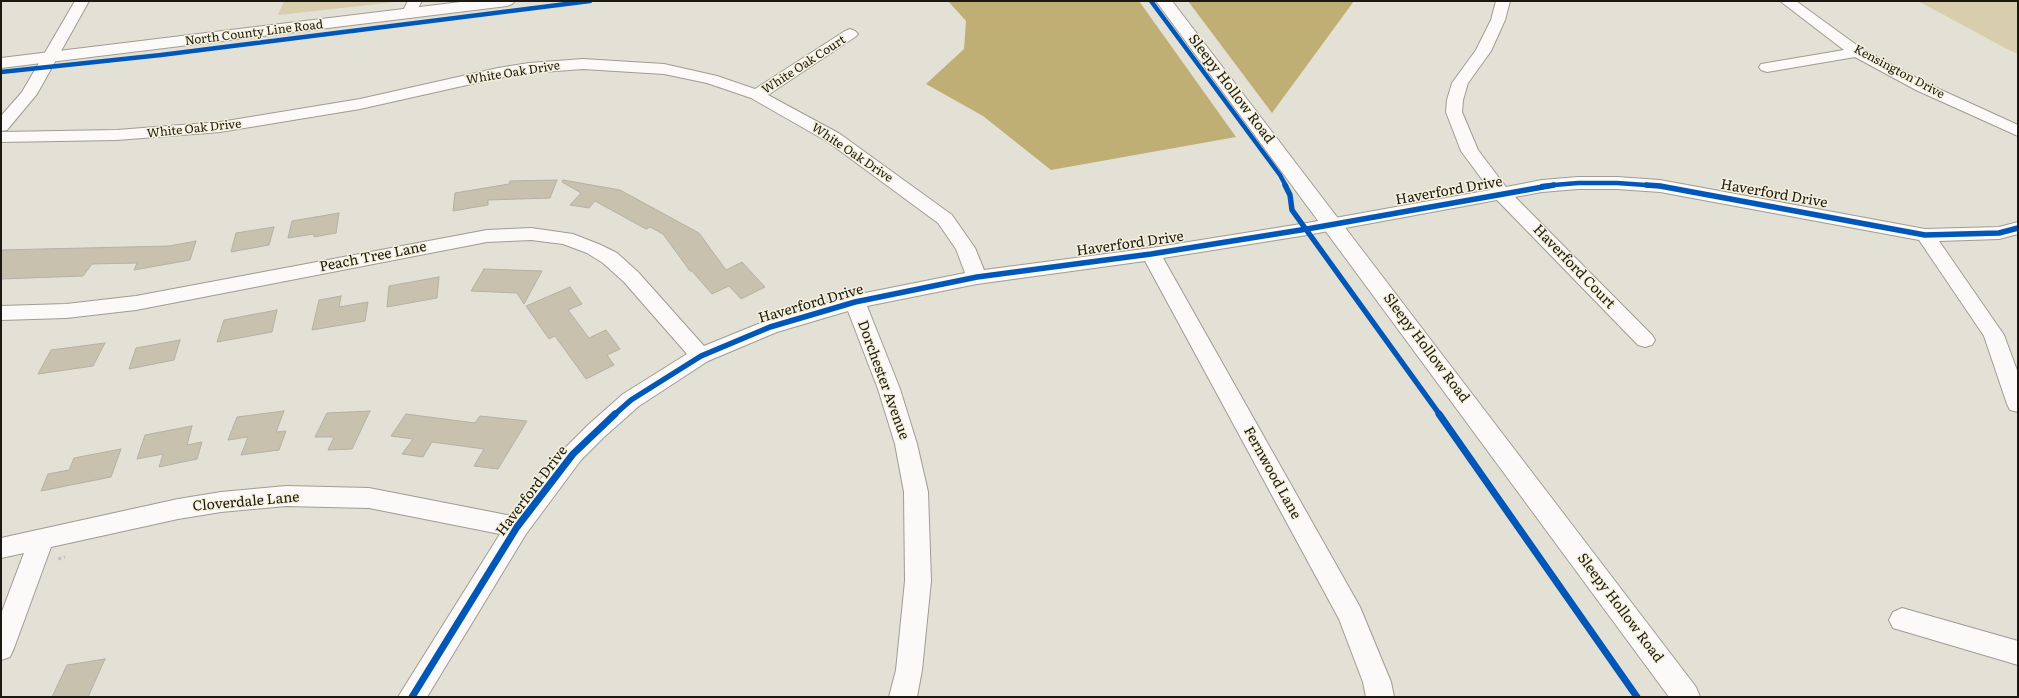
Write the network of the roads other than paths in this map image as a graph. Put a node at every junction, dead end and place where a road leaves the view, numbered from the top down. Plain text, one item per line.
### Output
1 (82, 1) edge
2 (507, 1) edge
3 (1164, 1) edge
4 (1504, 1) edge
5 (1787, 1) edge
6 (411, 7) edge
7 (850, 34) dead end
8 (1857, 52) junction
9 (51, 58) junction
10 (1, 63) edge
11 (1768, 67) dead end
12 (757, 95) junction
13 (1, 126) edge
14 (2018, 131) edge
15 (1, 137) edge
16 (1502, 194) junction
17 (1334, 225) junction
18 (2018, 228) edge
19 (1925, 235) junction
20 (1151, 254) junction
21 (977, 277) junction
22 (855, 302) junction
23 (1, 313) edge
24 (1645, 340) dead end
25 (701, 356) junction
26 (2018, 404) edge
27 (517, 527) junction
28 (42, 539) junction
29 (1, 548) edge
30 (1902, 620) dead end
31 (1, 648) edge
32 (2018, 653) edge
33 (412, 697) edge
34 (903, 697) edge
35 (1380, 697) edge
36 (1686, 697) edge

1 - 9 street
2 - 6 street, North County Line Road
3 - 17 street, Sleepy Hollow Road
4 - 16 street
5 - 8 street, Kensington Drive
6 - 9 street, North County Line Road
7 - 12 street, White Oak Court
8 - 11 street
8 - 14 street, Kensington Drive
9 - 10 street, North County Line Road
9 - 13 street
12 - 15 street, White Oak Drive
12 - 21 street, White Oak Drive
16 - 17 street, Haverford Drive
16 - 19 street, Haverford Drive
16 - 24 street, Haverford Court
17 - 20 street, Haverford Drive
17 - 36 street, Sleepy Hollow Road
18 - 19 street, Haverford Drive
19 - 26 street
20 - 21 street, Haverford Drive
20 - 35 street, Fernwood Lane
21 - 22 street, Haverford Drive
22 - 25 street, Haverford Drive
22 - 34 street, Dorchester Avenue
23 - 25 street, Peach Tree Lane
25 - 27 street, Haverford Drive
27 - 28 street, Cloverdale Lane
27 - 33 street, Haverford Drive
28 - 29 street, Cloverdale Lane
28 - 31 street
30 - 32 street

